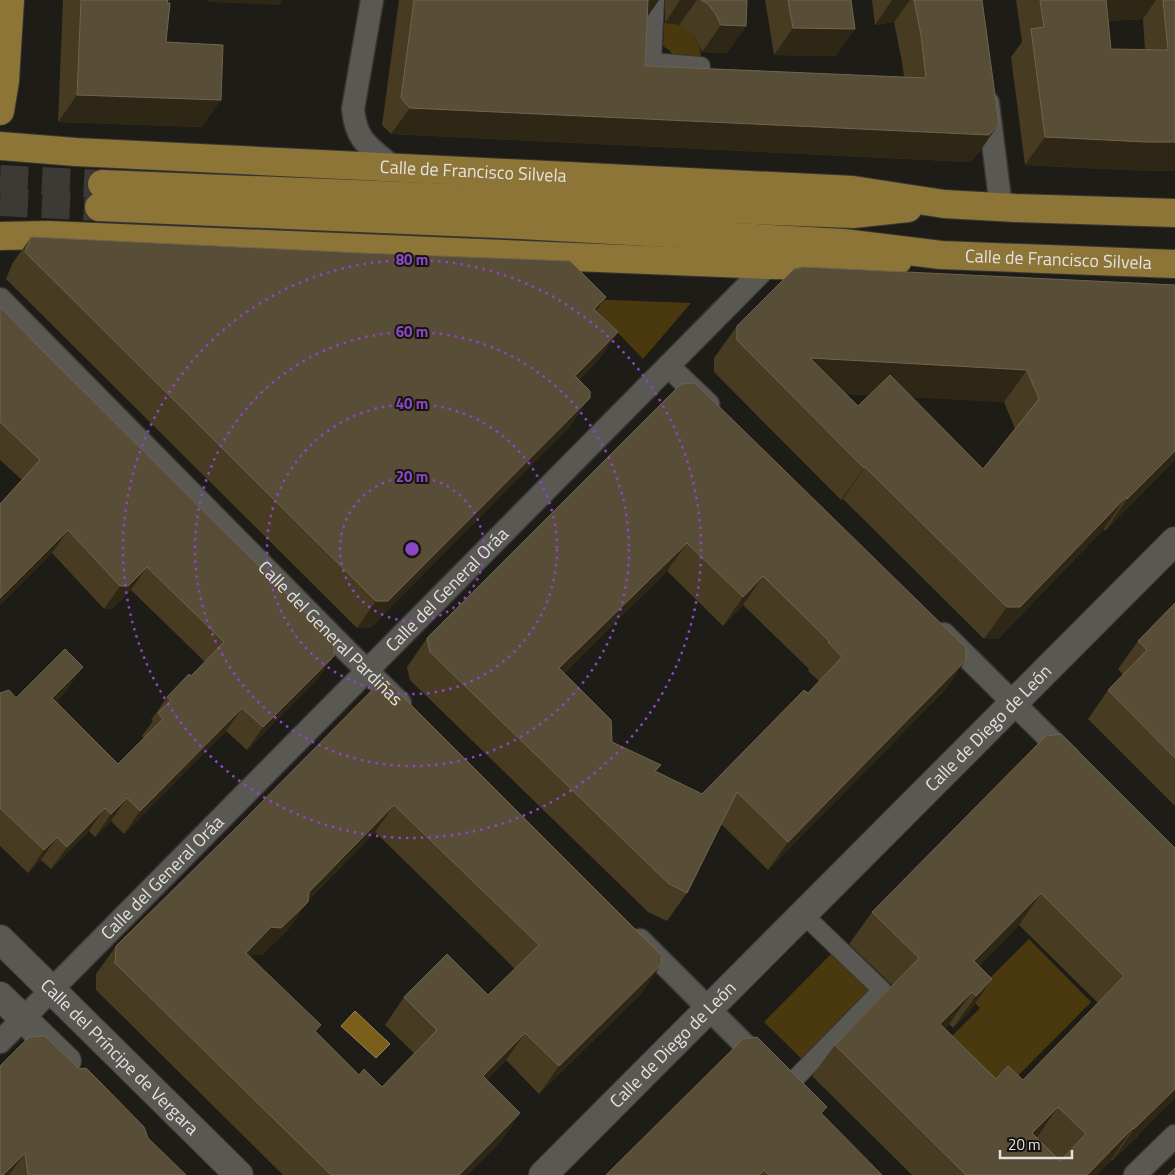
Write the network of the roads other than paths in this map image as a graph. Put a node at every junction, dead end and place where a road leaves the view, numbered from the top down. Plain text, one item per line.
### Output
1 (10, 0) edge
2 (372, 0) edge
3 (656, 0) edge
4 (701, 66) edge
5 (986, 79) edge
6 (0, 112) edge
7 (0, 146) edge
8 (393, 167) junction
9 (944, 204) junction
10 (1001, 207) junction
11 (1175, 214) edge
12 (0, 236) edge
13 (941, 255) junction
14 (1175, 264) edge
15 (768, 265) junction
16 (0, 299) edge
17 (668, 366) junction
18 (721, 417) edge
19 (1175, 541) edge
20 (930, 620) edge
21 (368, 671) junction
22 (1014, 703) junction
23 (413, 716) edge
24 (1084, 773) edge
25 (803, 914) junction
26 (625, 925) edge
27 (0, 939) edge
28 (52, 990) junction
29 (0, 996) edge
30 (708, 1009) junction
31 (23, 1019) junction
32 (0, 1042) edge
33 (87, 1081) edge
34 (794, 1093) joint
35 (1175, 1136) edge
36 (239, 1175) edge
37 (542, 1175) edge
38 (1135, 1175) edge

1 - 6 main road
2 - 8 street
3 - 4 street
5 - 10 street
7 - 8 main road, Calle de Francisco Silvela
8 - 9 main road, Calle de Francisco Silvela
9 - 10 main road, Calle de Francisco Silvela
9 - 13 main road, Calle de Francisco Silvela
10 - 11 main road, Calle de Francisco Silvela
12 - 15 main road, Calle de Francisco Silvela
13 - 14 main road, Calle de Francisco Silvela
13 - 15 main road, Calle de Francisco Silvela
15 - 17 street, Calle del General Oráa
16 - 21 street, Calle del General Pardiñas
17 - 18 street
17 - 21 street, Calle del General Oráa
19 - 22 street, Calle de Diego de León
20 - 22 street
21 - 23 street, Calle del General Pardiñas
21 - 28 street, Calle del General Oráa
22 - 24 street
22 - 25 street, Calle de Diego de León
25 - 30 street, Calle de Diego de León
25 - 34 street
26 - 30 street
27 - 28 street, Calle del Príncipe de Vergara
28 - 31 street, Calle del General Oráa
28 - 36 street, Calle del Príncipe de Vergara
29 - 31 street
30 - 34 street
30 - 37 street, Calle de Diego de León
31 - 32 street, Calle del General Oráa
31 - 33 street
35 - 38 street

